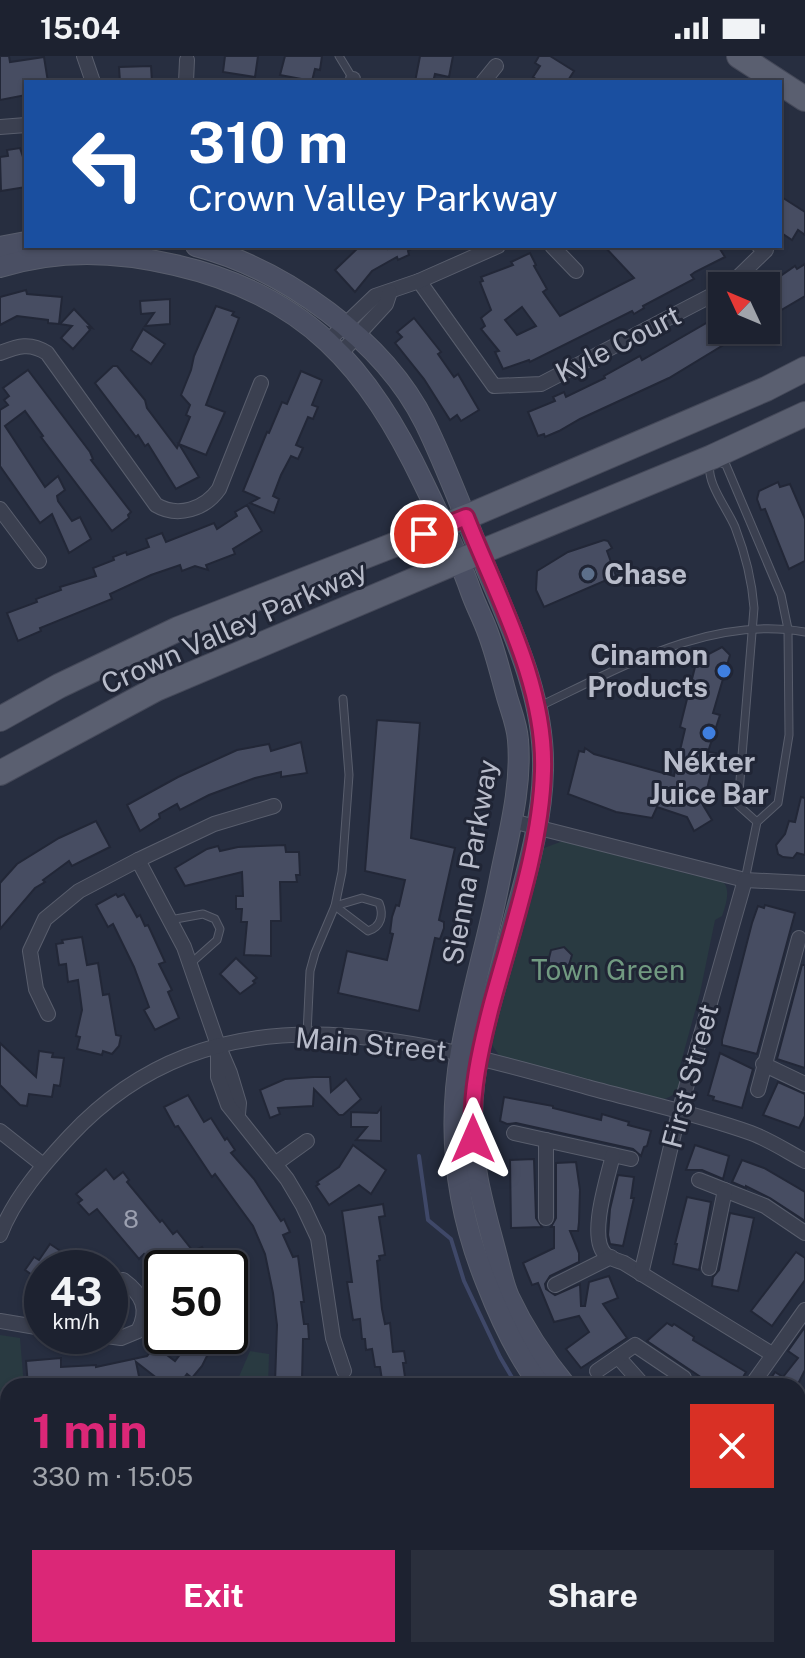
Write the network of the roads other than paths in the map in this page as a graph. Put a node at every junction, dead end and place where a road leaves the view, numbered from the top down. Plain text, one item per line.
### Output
1 (84, 56) edge
2 (339, 56) edge
3 (739, 56) edge
4 (186, 58) edge
5 (496, 66) dead end
6 (92, 80) edge
7 (186, 80) edge
8 (353, 80) edge
9 (485, 80) edge
10 (776, 80) edge
11 (782, 84) edge
12 (805, 99) edge
13 (24, 125) edge
14 (0, 127) edge
15 (24, 242) edge
16 (0, 247) edge
17 (204, 248) edge
18 (493, 248) edge
19 (554, 248) edge
20 (762, 248) edge
21 (102, 250) edge
22 (0, 267) edge
23 (576, 271) dead end
24 (743, 272) edge
25 (419, 281) junction
26 (708, 297) edge
27 (350, 331) junction
28 (335, 347) junction
29 (0, 353) edge
30 (805, 369) edge
31 (261, 383) dead end
32 (805, 414) edge
33 (712, 457) junction
34 (0, 509) edge
35 (455, 521) junction
36 (470, 557) junction
37 (39, 561) dead end
38 (752, 628) junction
39 (788, 629) junction
40 (805, 632) edge
41 (343, 699) dead end
42 (538, 707) junction
43 (0, 719) edge
44 (0, 773) edge
45 (274, 806) dead end
46 (512, 821) junction
47 (757, 822) junction
48 (538, 828) junction
49 (138, 860) junction
50 (745, 880) junction
51 (805, 883) edge
52 (335, 906) junction
53 (170, 920) junction
54 (800, 948) edge
55 (190, 964) junction
56 (48, 1014) dead end
57 (307, 1034) junction
58 (218, 1045) junction
59 (469, 1054) junction
60 (763, 1064) junction
61 (805, 1084) edge
62 (758, 1090) dead end
63 (679, 1112) junction
64 (0, 1131) edge
65 (514, 1133) dead end
66 (546, 1140) junction
67 (307, 1141) dead end
68 (613, 1155) junction
69 (631, 1159) dead end
70 (805, 1161) edge
71 (275, 1164) junction
72 (43, 1165) junction
73 (699, 1180) dead end
74 (725, 1190) junction
75 (546, 1218) dead end
76 (805, 1233) edge
77 (0, 1235) edge
78 (611, 1257) junction
79 (709, 1268) dead end
80 (641, 1274) junction
81 (128, 1284) edge
82 (555, 1285) dead end
83 (805, 1310) edge
84 (0, 1321) edge
85 (24, 1325) edge
86 (128, 1335) edge
87 (772, 1354) junction
88 (618, 1357) junction
89 (344, 1371) dead end
90 (597, 1371) dead end
91 (535, 1378) edge
92 (559, 1378) edge
93 (637, 1378) edge
94 (684, 1378) edge
95 (756, 1378) edge

1 - 6 street
2 - 8 lane
3 - 10 main road
4 - 7 street
5 - 9 street
11 - 12 main road
13 - 14 street
15 - 16 main road
17 - 27 main road, Sienna Parkway
18 - 25 street
19 - 23 street
20 - 24 street
21 - 22 main road, Sienna Parkway
21 - 28 main road, Sienna Parkway
25 - 26 street, Kyle Court
25 - 27 street
27 - 28 street
27 - 35 main road, Sienna Parkway
28 - 35 main road, Sienna Parkway
29 - 31 street
30 - 35 main road, Crown Valley Parkway
32 - 33 main road, Crown Valley Parkway
33 - 36 main road, Crown Valley Parkway
33 - 38 lane
33 - 39 lane
34 - 37 street
35 - 36 main road, Sienna Parkway
35 - 43 main road, Crown Valley Parkway
36 - 42 main road, Sienna Parkway
36 - 44 main road, Crown Valley Parkway
36 - 46 main road, Sienna Parkway
38 - 39 lane
38 - 42 lane
38 - 47 lane
39 - 40 lane
39 - 47 lane
41 - 52 lane
42 - 48 main road, Sienna Parkway
45 - 49 street
46 - 48 street
46 - 59 main road, Sienna Parkway
47 - 50 lane
48 - 50 street
48 - 59 main road, Sienna Parkway
49 - 53 street
49 - 56 street
50 - 51 street
50 - 63 street, First Street
52 - 52 lane
52 - 57 lane
53 - 55 street
53 - 55 lane
54 - 60 street
55 - 58 street
57 - 58 street, Main Street
57 - 59 street, Main Street
58 - 71 street
58 - 72 street, Main Street
59 - 63 street, Main Street
59 - 91 main road, Sienna Parkway
59 - 92 main road, Sienna Parkway
60 - 61 street
60 - 62 street
63 - 70 street, Main Street
63 - 80 street, First Street
64 - 72 street
65 - 66 street
66 - 68 street
66 - 75 street
67 - 71 street
68 - 69 street
68 - 78 street
71 - 89 street
72 - 77 street, Main Street
73 - 74 street
74 - 76 street
74 - 79 street
78 - 80 street
78 - 82 street
80 - 87 street
81 - 86 street
83 - 87 street
84 - 85 street
87 - 95 street
88 - 90 street
88 - 93 street
88 - 94 street

